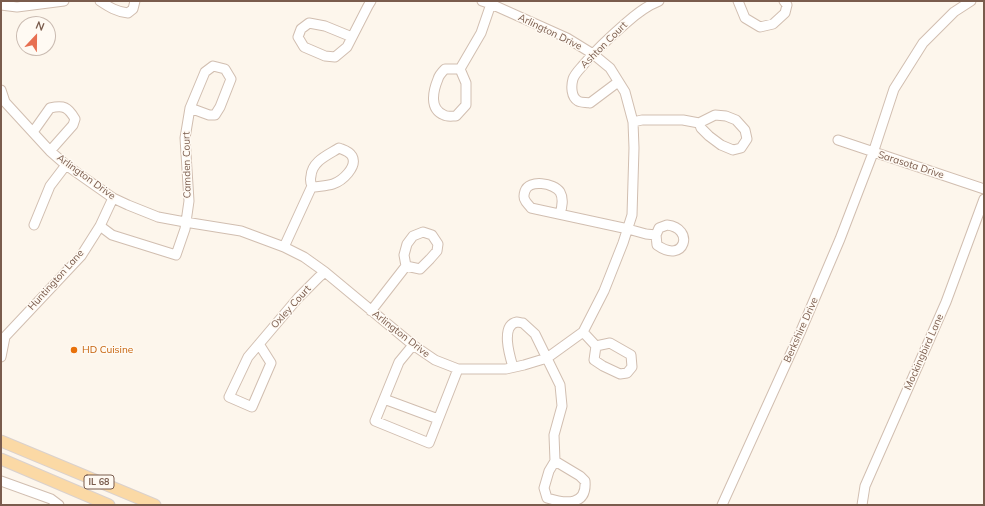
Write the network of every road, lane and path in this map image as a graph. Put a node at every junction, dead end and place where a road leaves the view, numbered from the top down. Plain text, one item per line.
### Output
1 (64, 1) edge
2 (100, 1) edge
3 (136, 1) edge
4 (371, 1) edge
5 (658, 1) edge
6 (738, 1) edge
7 (784, 1) edge
8 (971, 1) edge
9 (488, 2) edge
10 (648, 3) edge
11 (1, 5) edge
12 (352, 37) junction
13 (593, 54) junction
14 (460, 69) junction
15 (618, 82) junction
16 (2, 95) edge
17 (190, 108) junction
18 (633, 122) junction
19 (699, 123) junction
20 (33, 132) junction
21 (838, 140) dead end
22 (50, 151) junction
23 (873, 153) junction
24 (66, 165) junction
25 (312, 186) junction
26 (984, 190) edge
27 (114, 198) junction
28 (984, 199) edge
29 (560, 214) dead end
30 (185, 222) junction
31 (34, 225) dead end
32 (100, 226) junction
33 (628, 229) junction
34 (656, 236) dead end
35 (284, 248) junction
36 (406, 266) dead end
37 (325, 272) junction
38 (371, 311) junction
39 (583, 332) junction
40 (3, 339) edge
41 (259, 344) junction
42 (412, 345) junction
43 (596, 346) dead end
44 (1, 357) edge
45 (547, 358) junction
46 (513, 367) junction
47 (458, 369) junction
48 (384, 399) junction
49 (438, 419) junction
50 (1, 441) edge
51 (1, 459) edge
52 (555, 461) junction
53 (1, 481) edge
54 (59, 505) edge
55 (109, 505) edge
56 (155, 505) edge
57 (722, 505) edge
58 (862, 505) edge

1 - 11 street
2 - 3 street
4 - 12 street
5 - 10 street, Ashton Court
6 - 7 street
8 - 23 street, Berkshire Drive
9 - 13 street, Arlington Drive
9 - 14 street
10 - 13 street, Ashton Court
12 - 12 street
13 - 15 street, Arlington Drive
13 - 15 street, Ashton Court
14 - 14 street
15 - 18 street, Arlington Drive
16 - 20 street, Arlington Drive
17 - 17 street, Camden Court
17 - 30 street, Camden Court
18 - 19 street
18 - 33 street, Arlington Drive
19 - 19 street
20 - 22 street, Arlington Drive
20 - 22 street
21 - 23 street, Sarasota Drive
22 - 24 street, Arlington Drive
23 - 26 street, Sarasota Drive
23 - 57 street, Berkshire Drive
24 - 27 street, Arlington Drive
24 - 31 street
25 - 25 street
25 - 35 street
27 - 30 street, Arlington Drive
27 - 32 street, Huntington Lane
28 - 58 street, Mockingbird Lane
29 - 33 street
30 - 32 street, Camden Court
30 - 35 street, Arlington Drive
32 - 40 street, Huntington Lane
33 - 34 street
33 - 39 street, Arlington Drive
35 - 37 street, Arlington Drive
36 - 38 street
37 - 38 street, Arlington Drive
37 - 41 street, Oxley Court
38 - 42 street, Arlington Drive
39 - 43 street
39 - 45 street, Arlington Drive
40 - 44 street, Huntington Lane
41 - 41 street, Oxley Court
42 - 47 street, Arlington Drive
42 - 48 street
45 - 46 street, Arlington Drive
45 - 46 street
45 - 52 street
46 - 47 street, Arlington Drive
47 - 49 street
48 - 49 street
48 - 49 street
50 - 56 main road, IL 68
51 - 55 main road, IL 68
52 - 52 street
53 - 54 street

